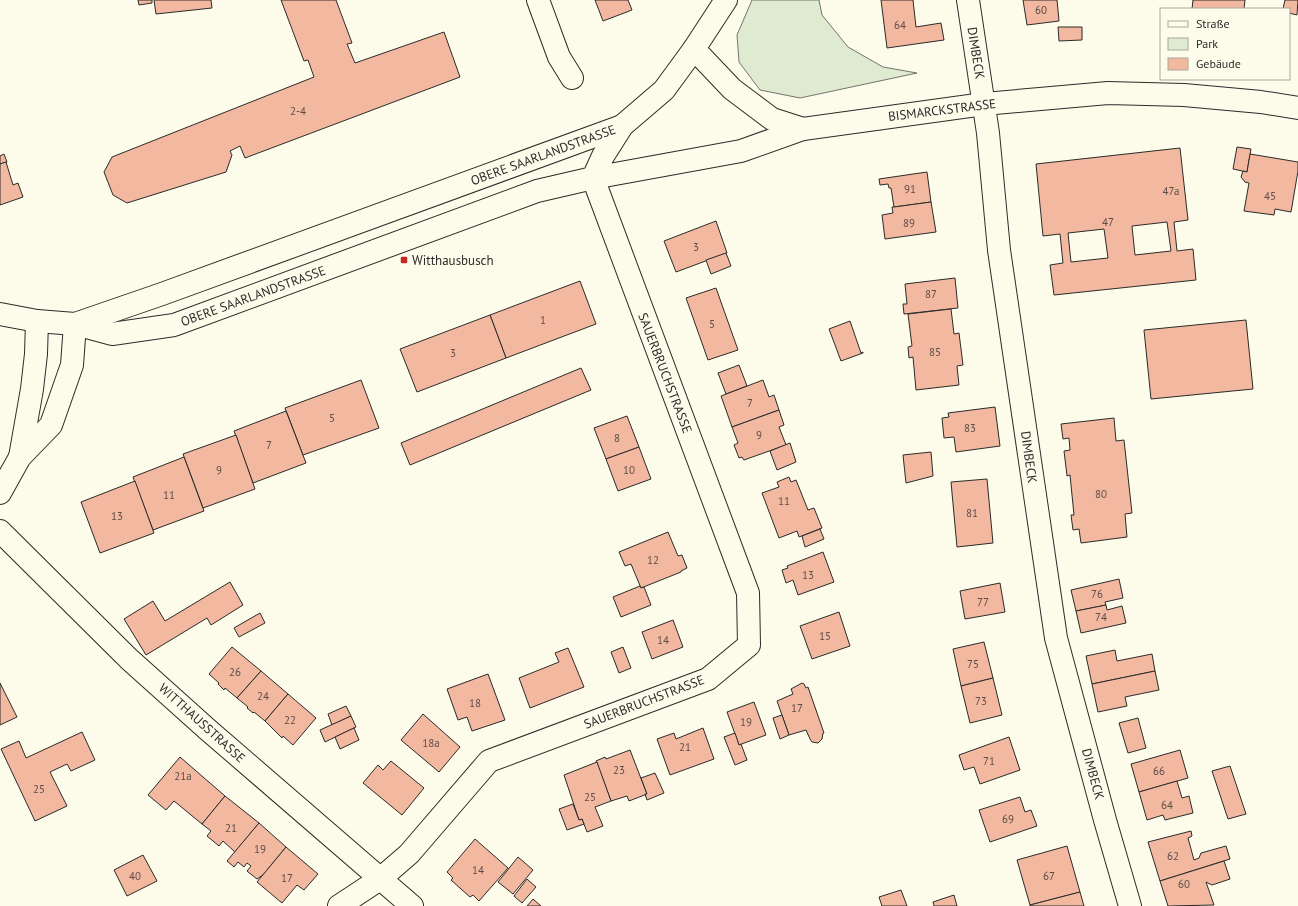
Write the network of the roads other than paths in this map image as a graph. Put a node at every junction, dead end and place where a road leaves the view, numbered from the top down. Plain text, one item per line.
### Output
1 (538, 0) edge
2 (726, 0) edge
3 (968, 0) edge
4 (694, 49) junction
5 (572, 78) dead end
6 (984, 104) junction
7 (1298, 108) edge
8 (622, 126) junction
9 (803, 129) junction
10 (592, 178) junction
11 (0, 314) edge
12 (37, 321) junction
13 (75, 324) junction
14 (20, 457) junction
15 (0, 492) edge
16 (0, 531) edge
17 (380, 879) junction
18 (339, 906) edge
19 (412, 906) edge
20 (1130, 906) edge

1 - 5 street
2 - 4 street
3 - 6 street, DIMBECK
4 - 8 street
4 - 9 street
6 - 7 street, BISMARCKSTRASSE
6 - 9 street, BISMARCKSTRASSE
6 - 20 street, DIMBECK
8 - 10 street, OBERE SAARLANDSTRASSE
8 - 13 street, OBERE SAARLANDSTRASSE
9 - 10 street, BISMARCKSTRASSE
10 - 13 street, OBERE SAARLANDSTRASSE
10 - 17 street, SAUERBRUCHSTRASSE
11 - 12 street, OBERE SAARLANDSTRASSE
12 - 13 street, OBERE SAARLANDSTRASSE
12 - 14 street
13 - 14 street
14 - 15 street
16 - 17 street, WITTHAUSSTRASSE
17 - 18 street, SAUERBRUCHSTRASSE
17 - 19 street, WITTHAUSSTRASSE

